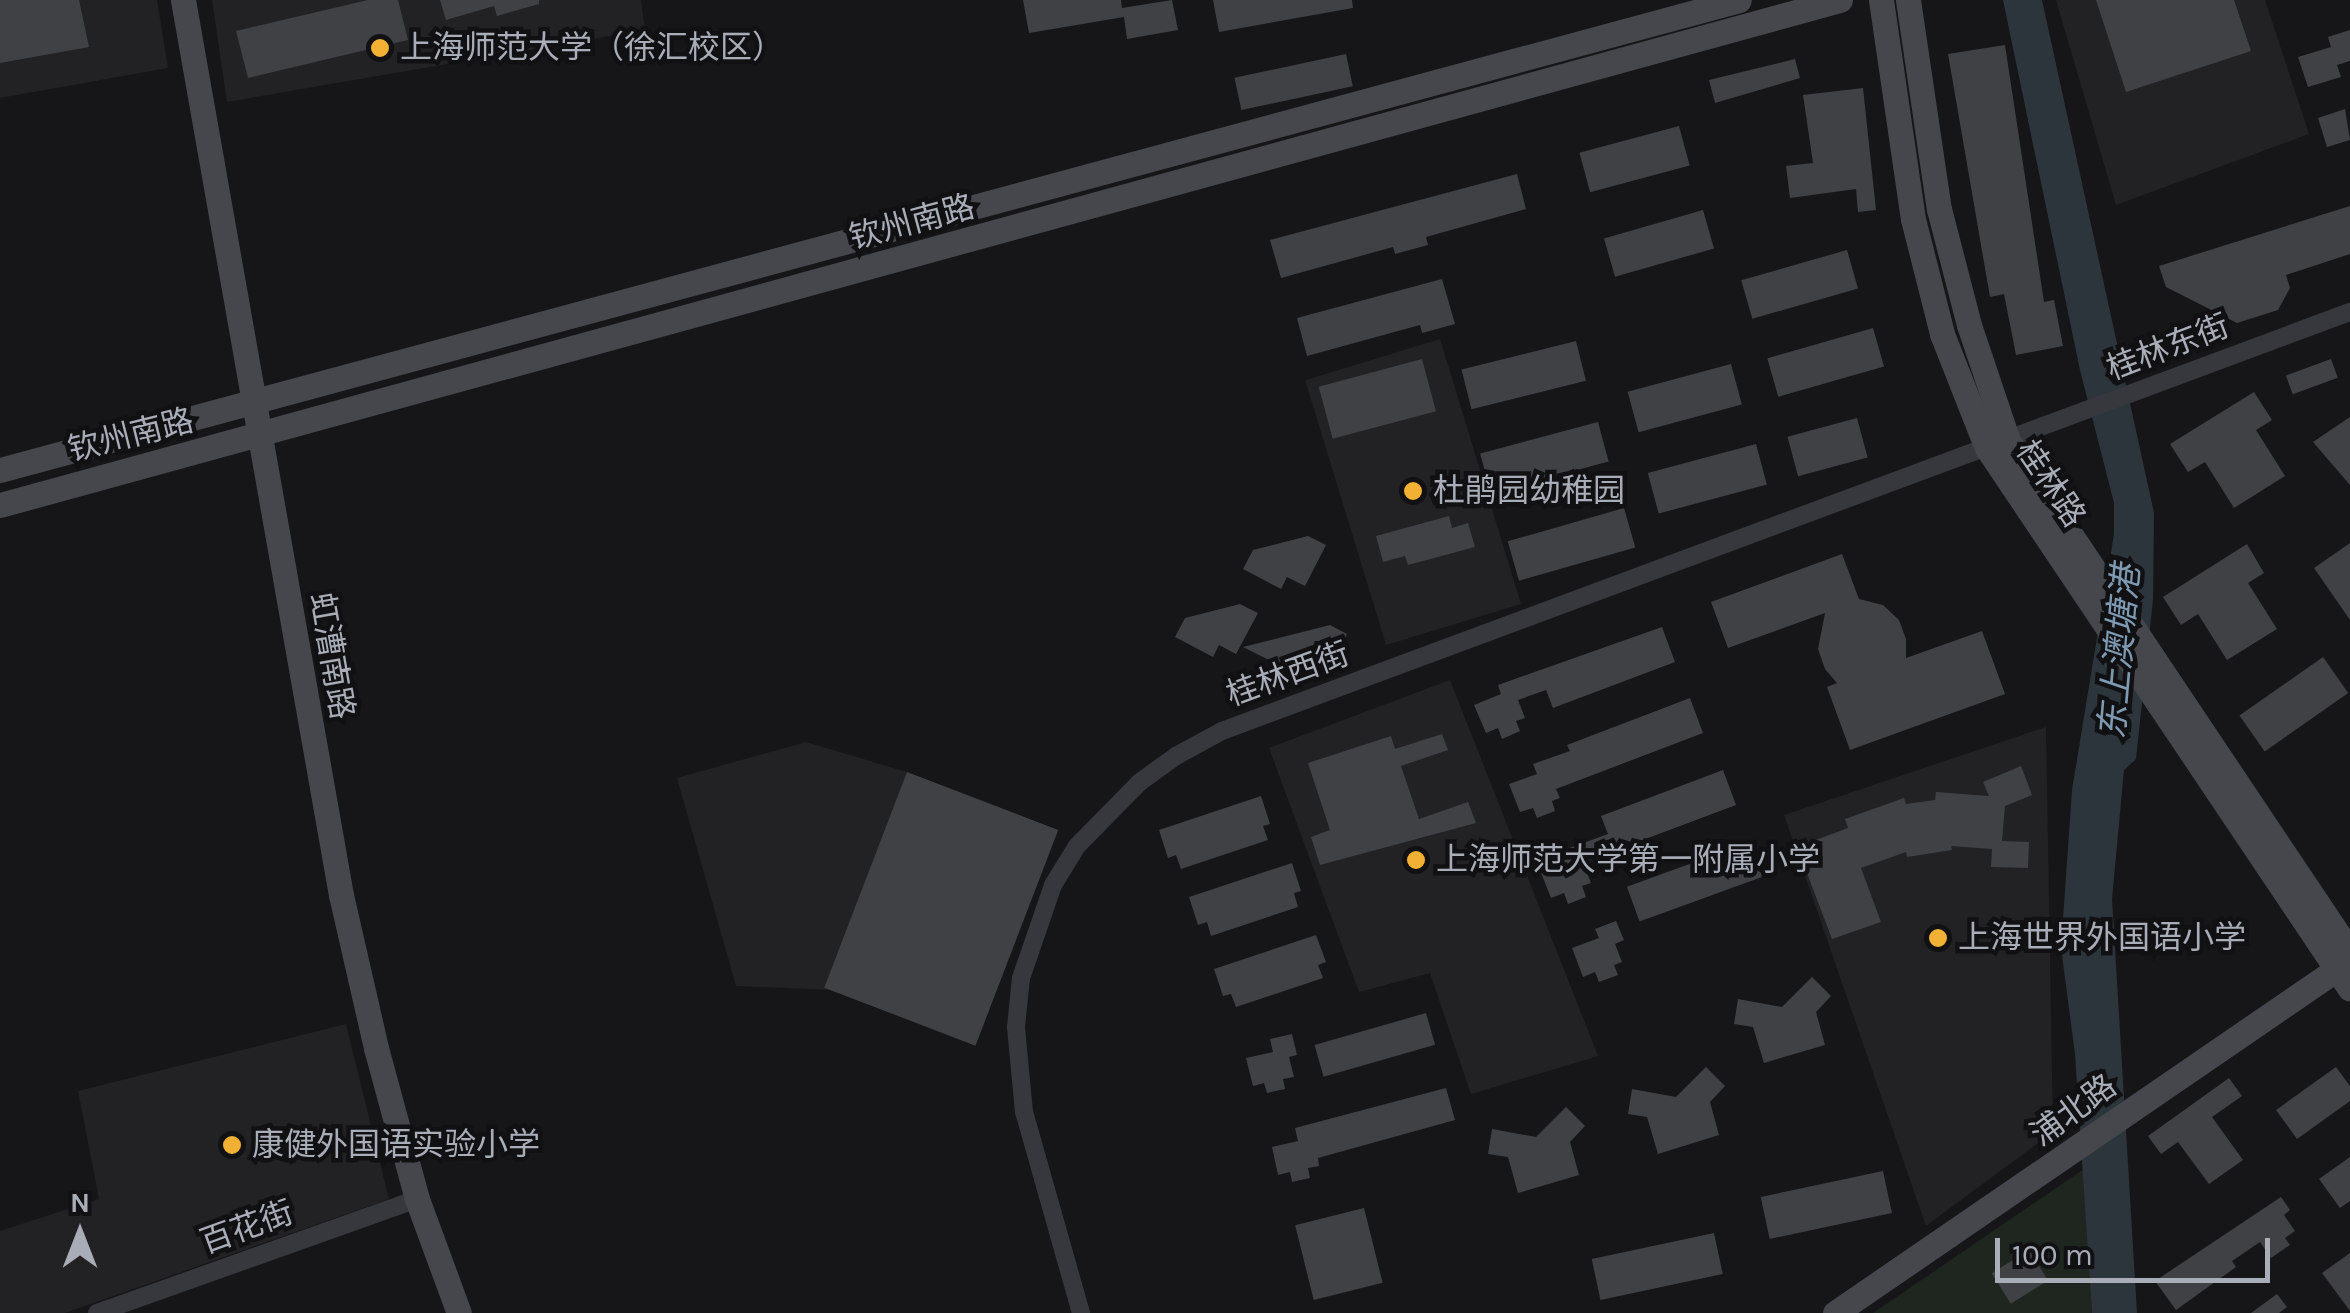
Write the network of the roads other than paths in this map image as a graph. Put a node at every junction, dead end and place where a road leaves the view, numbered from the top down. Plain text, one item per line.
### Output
1 (183, 0) edge
2 (1740, 0) edge
3 (1840, 0) edge
4 (1881, 0) edge
5 (1908, 0) edge
6 (2350, 312) edge
7 (252, 402) junction
8 (258, 436) junction
9 (1998, 444) junction
10 (0, 470) edge
11 (0, 504) edge
12 (2347, 967) edge
13 (417, 1199) junction
14 (97, 1313) edge
15 (459, 1313) edge
16 (1080, 1313) edge
17 (1835, 1313) edge

1 - 7 street, 虹漕南路
2 - 7 street, 钦州南路
3 - 8 street, 钦州南路
4 - 9 street, 桂林路
5 - 9 street, 桂林路
6 - 9 street, 桂林东街
7 - 8 street, 虹漕南路
7 - 10 street, 钦州南路
8 - 11 street, 钦州南路
8 - 13 street, 虹漕南路
9 - 12 street, 桂林路
9 - 12 street, 桂林路
9 - 16 street, 桂林西街
12 - 17 street, 浦北路
13 - 14 street, 百花街
13 - 15 street, 虹漕南路

